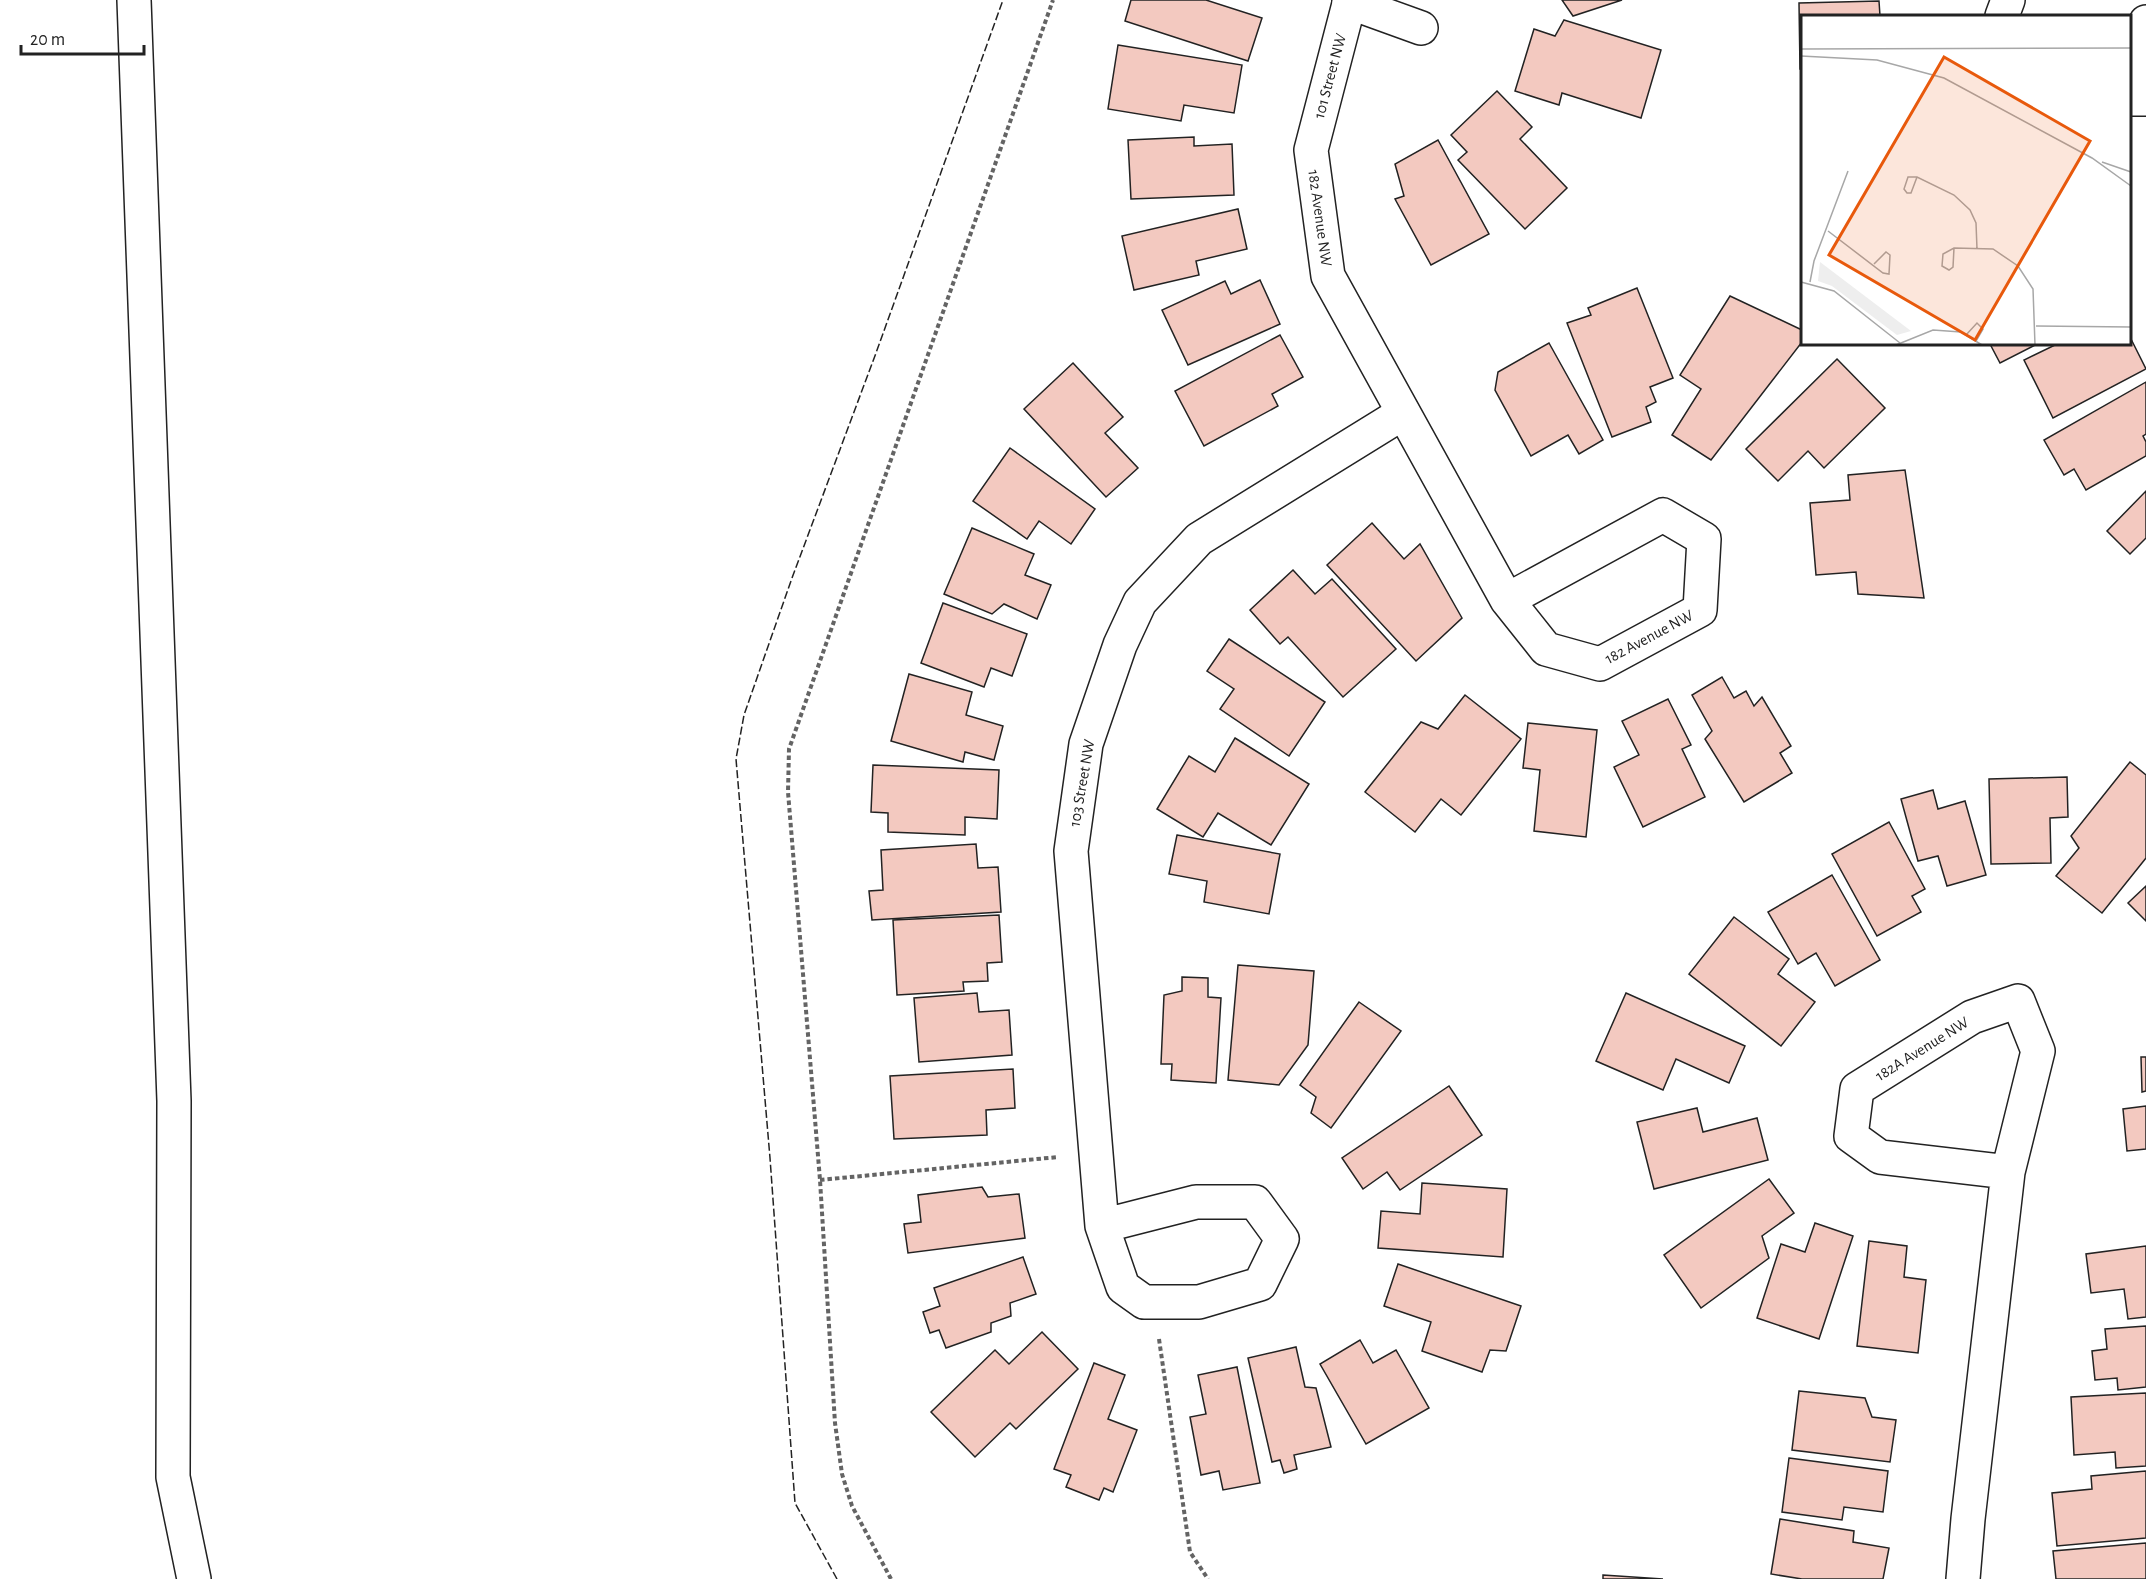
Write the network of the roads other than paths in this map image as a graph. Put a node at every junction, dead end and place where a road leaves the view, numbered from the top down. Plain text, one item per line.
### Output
1 (134, 0) edge
2 (2008, 0) edge
3 (1349, 1) edge
4 (2002, 15) edge
5 (2146, 22) edge
6 (1421, 28) dead end
7 (2146, 82) edge
8 (1311, 150) joint
9 (1402, 413) junction
10 (1507, 600) junction
11 (2008, 1172) junction
12 (1102, 1226) junction
13 (194, 1579) edge
14 (1964, 1579) edge

1 - 13 main road
2 - 4 main road
3 - 6 main road, 101 Street NW
3 - 8 main road, 101 Street NW
5 - 7 main road
8 - 9 main road, 182 Avenue NW
9 - 10 main road, 182 Avenue NW
9 - 12 main road, 103 Street NW
10 - 10 main road, 182 Avenue NW
11 - 11 main road, 182A Avenue NW
11 - 14 main road, 182A Avenue NW
12 - 12 main road, 103 Street NW

